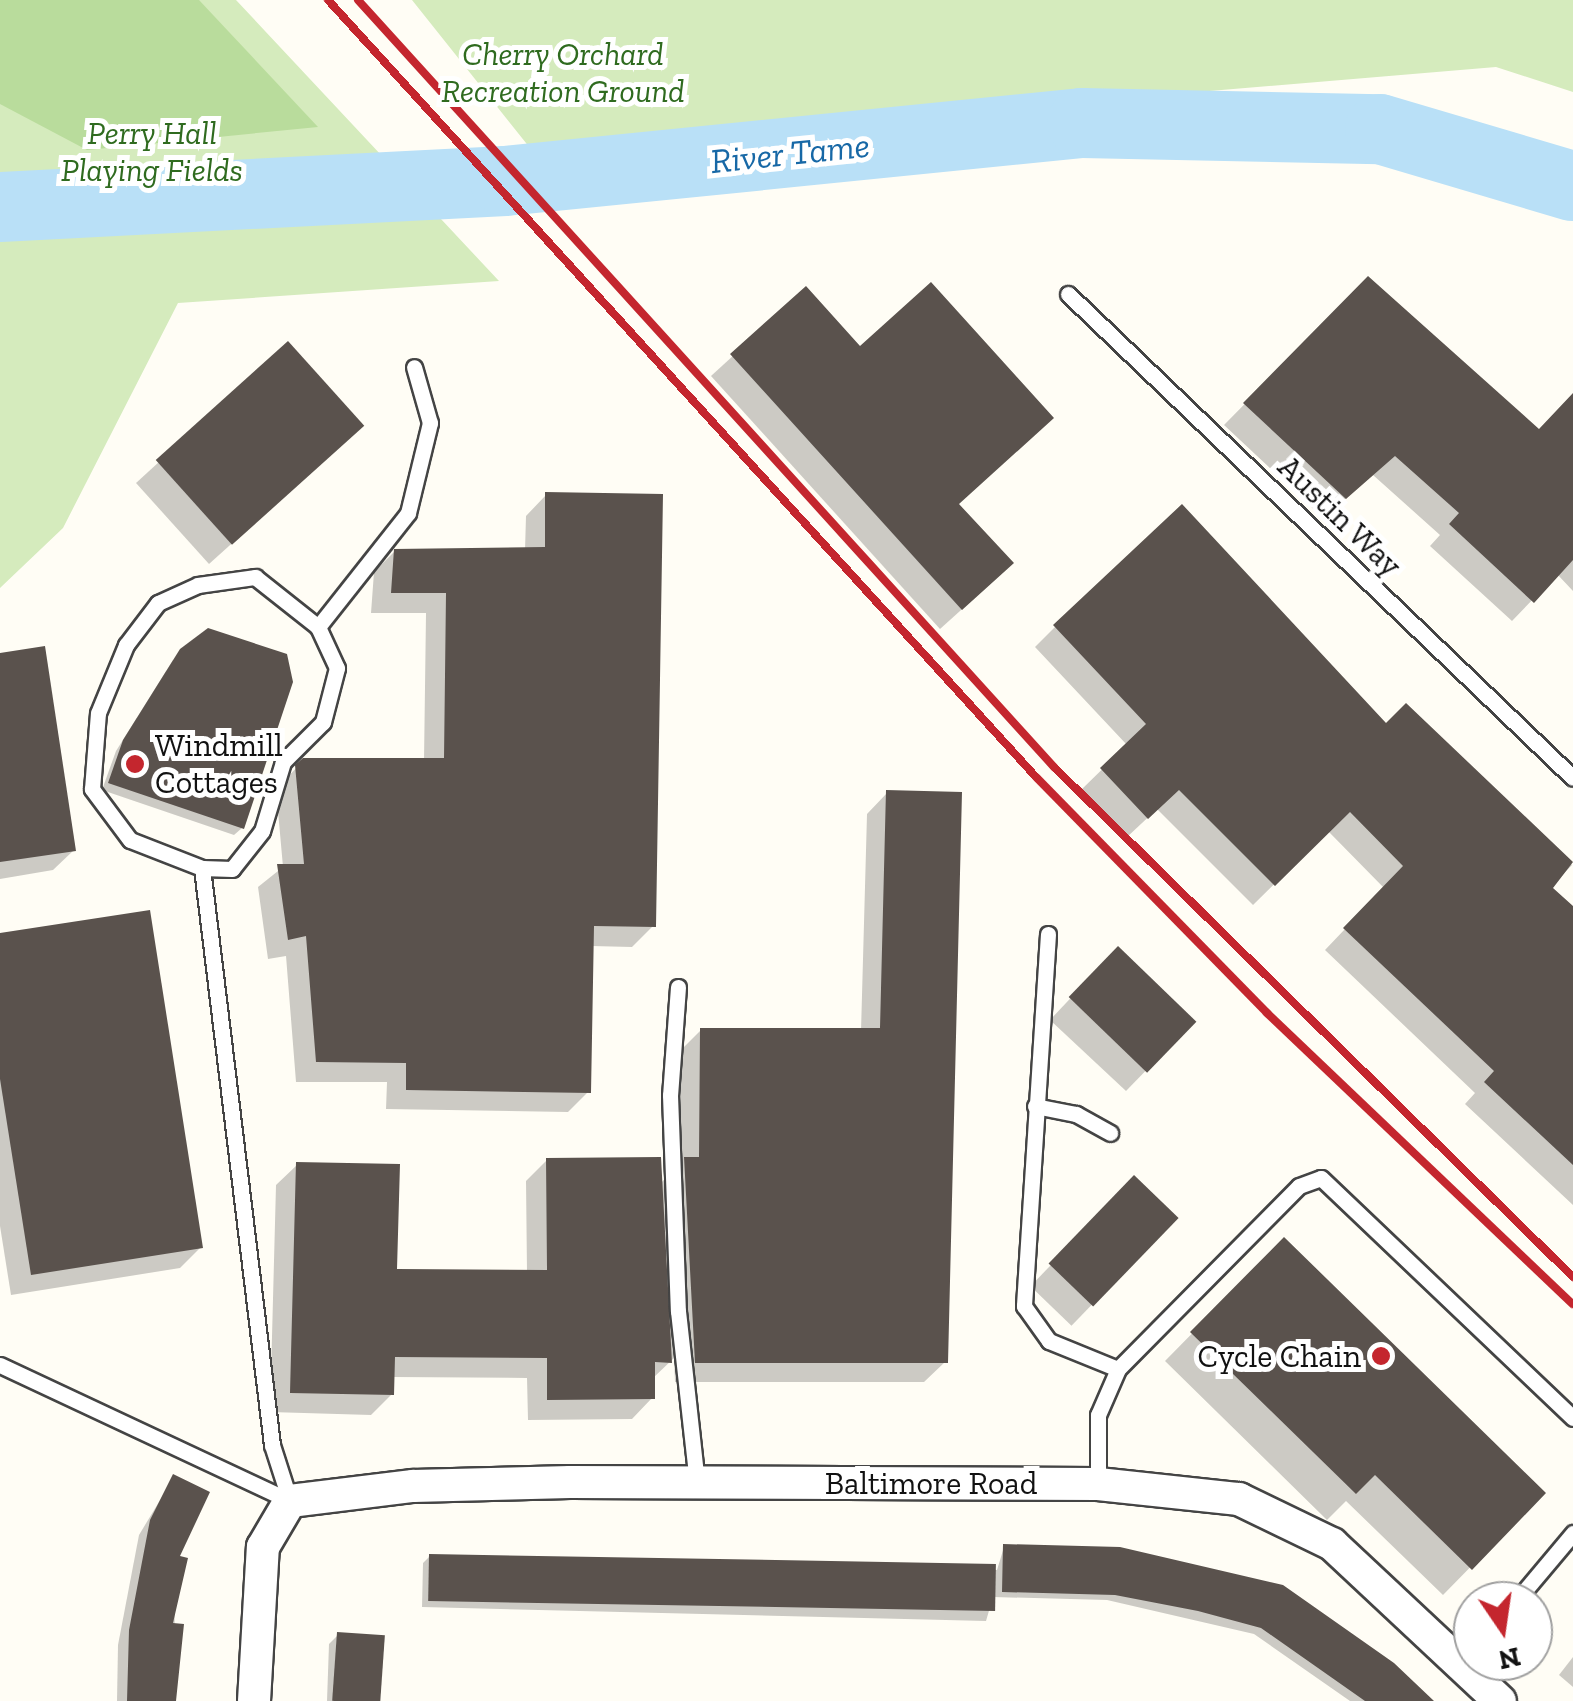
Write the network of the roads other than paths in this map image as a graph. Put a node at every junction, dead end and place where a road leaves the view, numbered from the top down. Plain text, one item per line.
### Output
1 (1068, 294) dead end
2 (414, 367) dead end
3 (318, 627) junction
4 (1570, 770) edge
5 (202, 868) junction
6 (1048, 934) dead end
7 (678, 986) dead end
8 (1035, 1106) junction
9 (1110, 1133) dead end
10 (0, 1365) edge
11 (1118, 1370) junction
12 (1573, 1418) edge
13 (698, 1482) junction
14 (1098, 1484) junction
15 (290, 1500) junction
16 (1573, 1534) edge
17 (1533, 1581) edge
18 (1453, 1648) edge
19 (1484, 1681) edge
20 (254, 1701) edge
21 (1500, 1701) edge

1 - 4 lane, Austin Way
2 - 3 lane
3 - 5 lane
3 - 5 lane
5 - 15 lane
6 - 8 lane
7 - 13 lane
8 - 9 lane
8 - 11 lane
10 - 15 lane
11 - 12 lane
11 - 14 lane
13 - 14 street, Baltimore Road
13 - 15 street, Baltimore Road
14 - 18 street, Baltimore Road
15 - 20 street
16 - 17 lane
19 - 21 street, Baltimore Road

